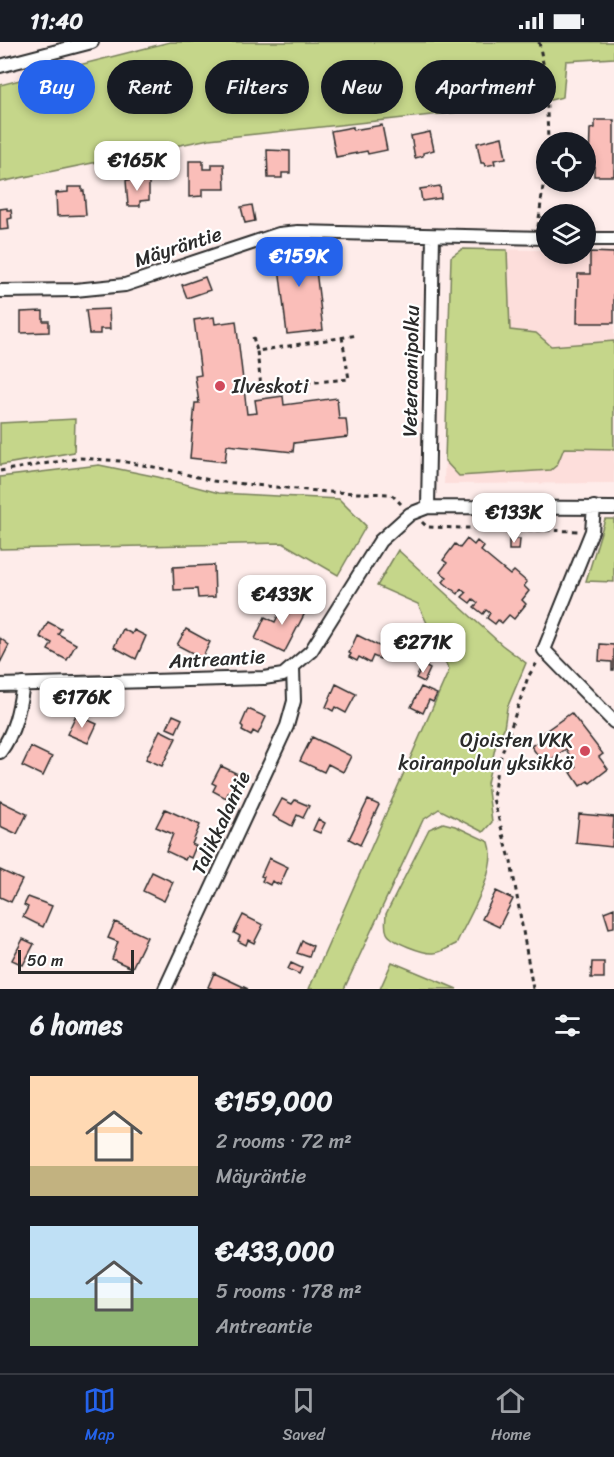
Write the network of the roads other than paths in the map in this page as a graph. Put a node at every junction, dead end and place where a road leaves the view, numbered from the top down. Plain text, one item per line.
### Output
1 (92, 42) edge
2 (0, 66) edge
3 (434, 236) junction
4 (536, 237) edge
5 (596, 239) edge
6 (614, 239) edge
7 (0, 291) edge
8 (428, 507) junction
9 (594, 507) junction
10 (614, 508) edge
11 (293, 668) junction
12 (23, 684) junction
13 (0, 685) edge
14 (601, 707) junction
15 (614, 708) edge
16 (614, 722) edge
17 (0, 752) edge
18 (165, 989) edge

1 - 2 street
3 - 4 street, Mäyräntie
3 - 7 street, Mäyräntie
3 - 8 street, Veteraanipolku
5 - 6 street
8 - 9 street
8 - 11 street, Antreantie
9 - 10 street
9 - 14 street
11 - 12 street, Antreantie
11 - 18 street, Talikkalantie
12 - 13 street, Antreantie
12 - 17 street
14 - 15 street
14 - 16 street

